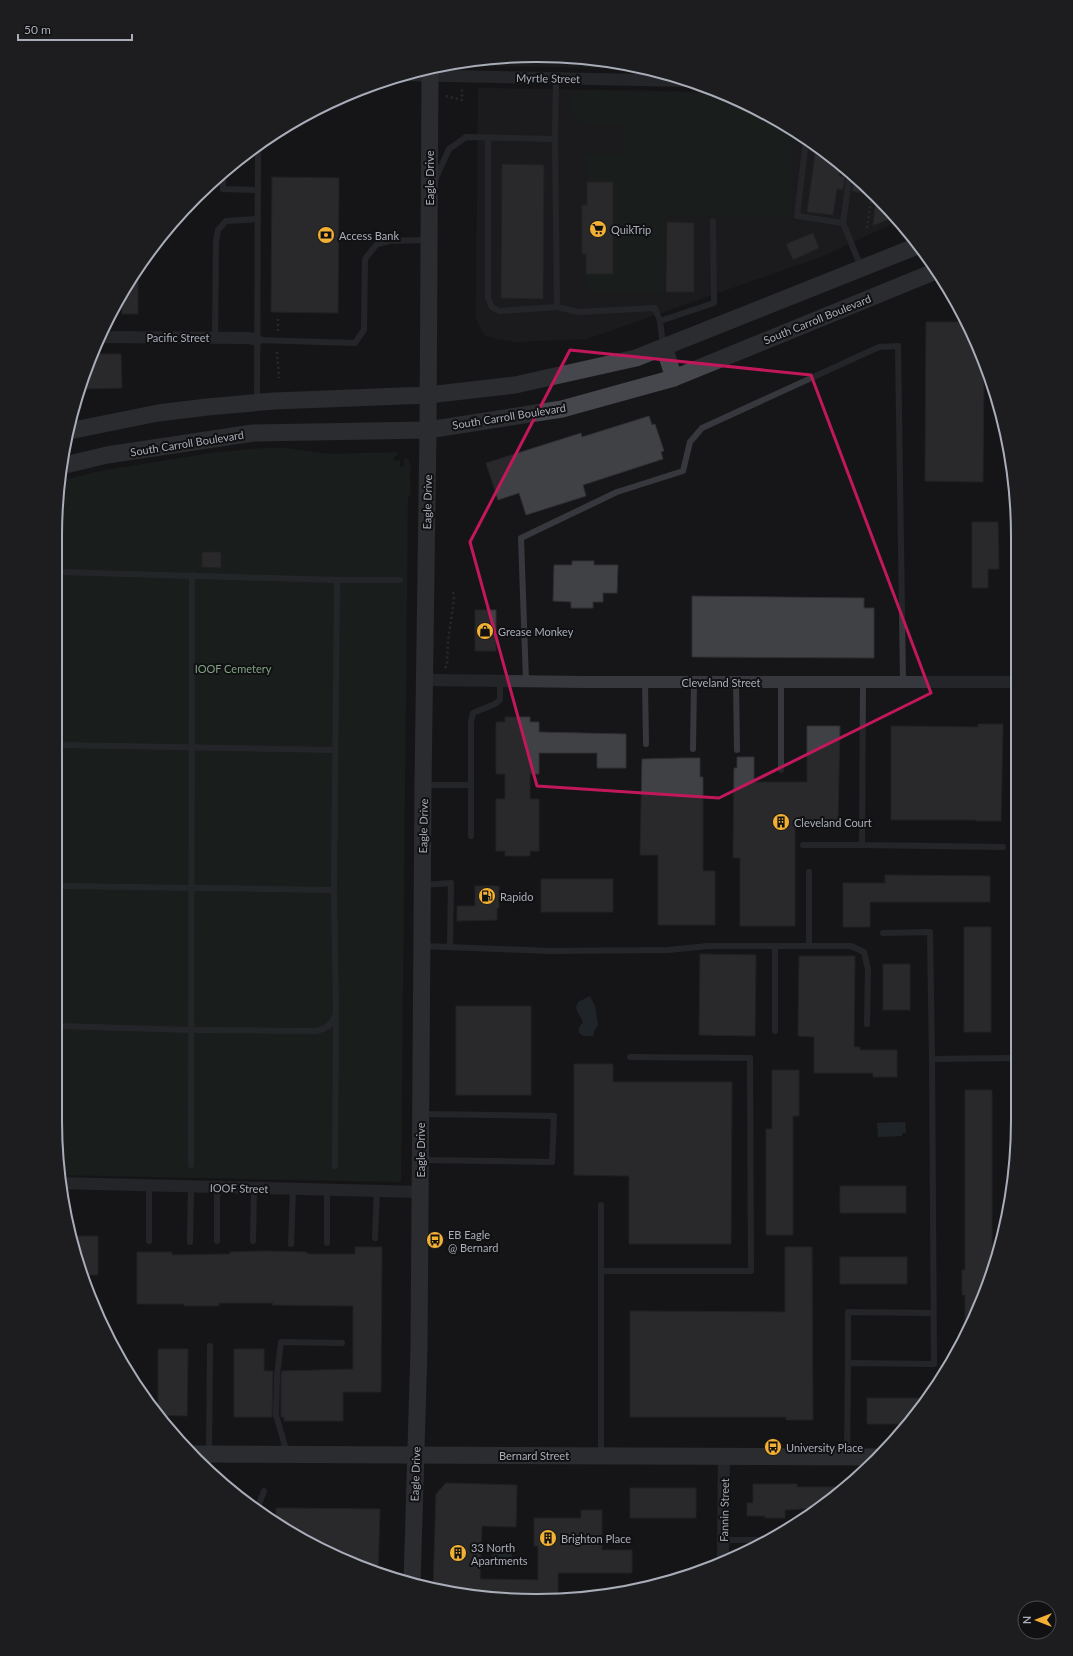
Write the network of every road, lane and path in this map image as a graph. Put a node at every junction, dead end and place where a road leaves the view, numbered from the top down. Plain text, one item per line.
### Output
1 (438, 72) edge
2 (430, 74) edge
3 (556, 78) junction
4 (667, 80) edge
5 (462, 89) dead end
6 (445, 96) dead end
7 (488, 138) junction
8 (555, 139) junction
9 (805, 146) edge
10 (258, 153) edge
11 (224, 180) edge
12 (849, 180) edge
13 (258, 190) junction
14 (429, 192) junction
15 (871, 200) edge
16 (258, 218) junction
17 (713, 221) dead end
18 (843, 223) junction
19 (867, 228) dead end
20 (429, 240) junction
21 (913, 249) edge
22 (862, 268) junction
23 (931, 273) edge
24 (557, 307) junction
25 (278, 317) dead end
26 (660, 321) junction
27 (278, 331) dead end
28 (106, 337) edge
29 (215, 338) junction
30 (257, 340) junction
31 (664, 347) junction
32 (277, 352) dead end
33 (279, 378) dead end
34 (674, 378) junction
35 (428, 395) junction
36 (257, 403) junction
37 (74, 430) edge
38 (428, 430) junction
39 (68, 464) edge
40 (62, 572) edge
41 (192, 576) junction
42 (337, 580) junction
43 (400, 580) dead end
44 (453, 591) dead end
45 (448, 665) dead end
46 (426, 680) junction
47 (500, 681) junction
48 (526, 681) junction
49 (645, 682) junction
50 (694, 682) junction
51 (736, 682) junction
52 (782, 682) junction
53 (863, 682) junction
54 (903, 682) junction
55 (1011, 682) edge
56 (646, 744) dead end
57 (62, 745) edge
58 (192, 748) junction
59 (693, 749) dead end
60 (335, 750) junction
61 (737, 750) dead end
62 (781, 770) dead end
63 (423, 785) junction
64 (471, 785) junction
65 (470, 836) dead end
66 (803, 845) dead end
67 (862, 845) junction
68 (1003, 847) dead end
69 (808, 872) dead end
70 (422, 885) junction
71 (62, 886) edge
72 (191, 888) junction
73 (334, 890) junction
74 (883, 933) dead end
75 (422, 946) junction
76 (775, 946) junction
77 (809, 946) junction
78 (450, 947) junction
79 (336, 1016) junction
80 (867, 1024) dead end
81 (62, 1026) edge
82 (192, 1030) junction
83 (775, 1031) dead end
84 (630, 1057) dead end
85 (1011, 1058) edge
86 (932, 1059) junction
87 (420, 1114) junction
88 (420, 1160) junction
89 (191, 1165) dead end
90 (335, 1166) dead end
91 (67, 1184) edge
92 (149, 1186) junction
93 (191, 1187) junction
94 (217, 1187) junction
95 (254, 1188) junction
96 (293, 1189) junction
97 (327, 1190) junction
98 (377, 1191) junction
99 (420, 1192) junction
100 (601, 1205) dead end
101 (375, 1238) dead end
102 (149, 1241) dead end
103 (217, 1241) dead end
104 (253, 1241) dead end
105 (190, 1242) dead end
106 (327, 1243) dead end
107 (292, 1244) dead end
108 (601, 1271) junction
109 (933, 1313) junction
110 (342, 1343) dead end
111 (210, 1346) dead end
112 (848, 1363) junction
113 (201, 1454) edge
114 (288, 1454) junction
115 (415, 1455) junction
116 (601, 1456) junction
117 (846, 1456) junction
118 (724, 1457) junction
119 (870, 1457) edge
120 (264, 1491) dead end
121 (259, 1504) edge
122 (723, 1540) junction
123 (755, 1540) edge
124 (723, 1556) edge
125 (412, 1577) edge

1 - 3 street, Myrtle Street
2 - 14 street, Eagle Drive
3 - 4 street, Myrtle Street
3 - 8 lane
5 - 6 path
7 - 8 lane
7 - 14 lane
7 - 24 lane
8 - 24 lane
9 - 18 lane
10 - 13 lane
11 - 13 lane
12 - 18 lane
13 - 16 lane
14 - 20 street, Eagle Drive
15 - 19 path
16 - 29 lane
16 - 30 lane
17 - 26 lane
18 - 22 lane
20 - 30 lane
20 - 35 street, Eagle Drive
21 - 22 street
22 - 31 street
23 - 34 street, South Carroll Boulevard
24 - 26 lane
25 - 27 path
26 - 31 lane
28 - 29 street, Pacific Street
29 - 30 street, Pacific Street
30 - 36 lane
31 - 34 street
31 - 35 street
32 - 33 path
34 - 38 street, South Carroll Boulevard
35 - 36 street
35 - 38 street, Eagle Drive
36 - 37 street
38 - 39 street, South Carroll Boulevard
38 - 46 street, Eagle Drive
40 - 41 lane
41 - 42 lane
41 - 58 lane
42 - 43 lane
42 - 60 lane
44 - 45 path
46 - 47 street, Cleveland Street
46 - 63 street, Eagle Drive
47 - 48 street, Cleveland Street
47 - 64 lane
48 - 49 street, Cleveland Street
48 - 54 lane
49 - 50 street, Cleveland Street
49 - 56 lane
50 - 51 street, Cleveland Street
50 - 59 lane
51 - 52 street, Cleveland Street
51 - 61 lane
52 - 53 street, Cleveland Street
52 - 62 lane
53 - 54 street, Cleveland Street
53 - 67 lane
54 - 55 street, Cleveland Street
57 - 58 lane
58 - 60 lane
58 - 72 lane
60 - 73 lane
63 - 64 lane
63 - 70 street, Eagle Drive
64 - 65 lane
66 - 67 lane
67 - 68 lane
69 - 77 lane
70 - 75 street, Eagle Drive
70 - 78 lane
71 - 72 lane
72 - 73 lane
72 - 82 lane
73 - 79 lane
74 - 86 lane
75 - 78 lane
75 - 87 street, Eagle Drive
76 - 77 lane
76 - 78 lane
76 - 83 lane
77 - 80 lane
79 - 82 lane
79 - 90 lane
81 - 82 lane
82 - 89 lane
84 - 108 lane
85 - 86 lane
86 - 109 lane
87 - 88 street, Eagle Drive
87 - 88 lane
88 - 99 street, Eagle Drive
91 - 92 street, IOOF Street
92 - 93 street, IOOF Street
92 - 102 lane
93 - 94 street, IOOF Street
93 - 105 lane
94 - 95 street, IOOF Street
94 - 103 lane
95 - 96 street, IOOF Street
95 - 104 lane
96 - 97 street, IOOF Street
96 - 107 lane
97 - 98 street, IOOF Street
97 - 106 lane
98 - 99 street, IOOF Street
98 - 101 lane
99 - 115 street, Eagle Drive
100 - 108 lane
108 - 116 lane
109 - 112 lane
109 - 112 lane
110 - 114 lane
111 - 113 lane
112 - 117 lane
113 - 114 street, Bernard Street
114 - 115 street, Bernard Street
115 - 116 street, Bernard Street
115 - 125 street, Eagle Drive
116 - 118 street, Bernard Street
117 - 118 street, Bernard Street
117 - 119 street, Bernard Street
118 - 122 street, Fannin Street
120 - 121 lane
122 - 123 lane
122 - 124 street, Fannin Street

